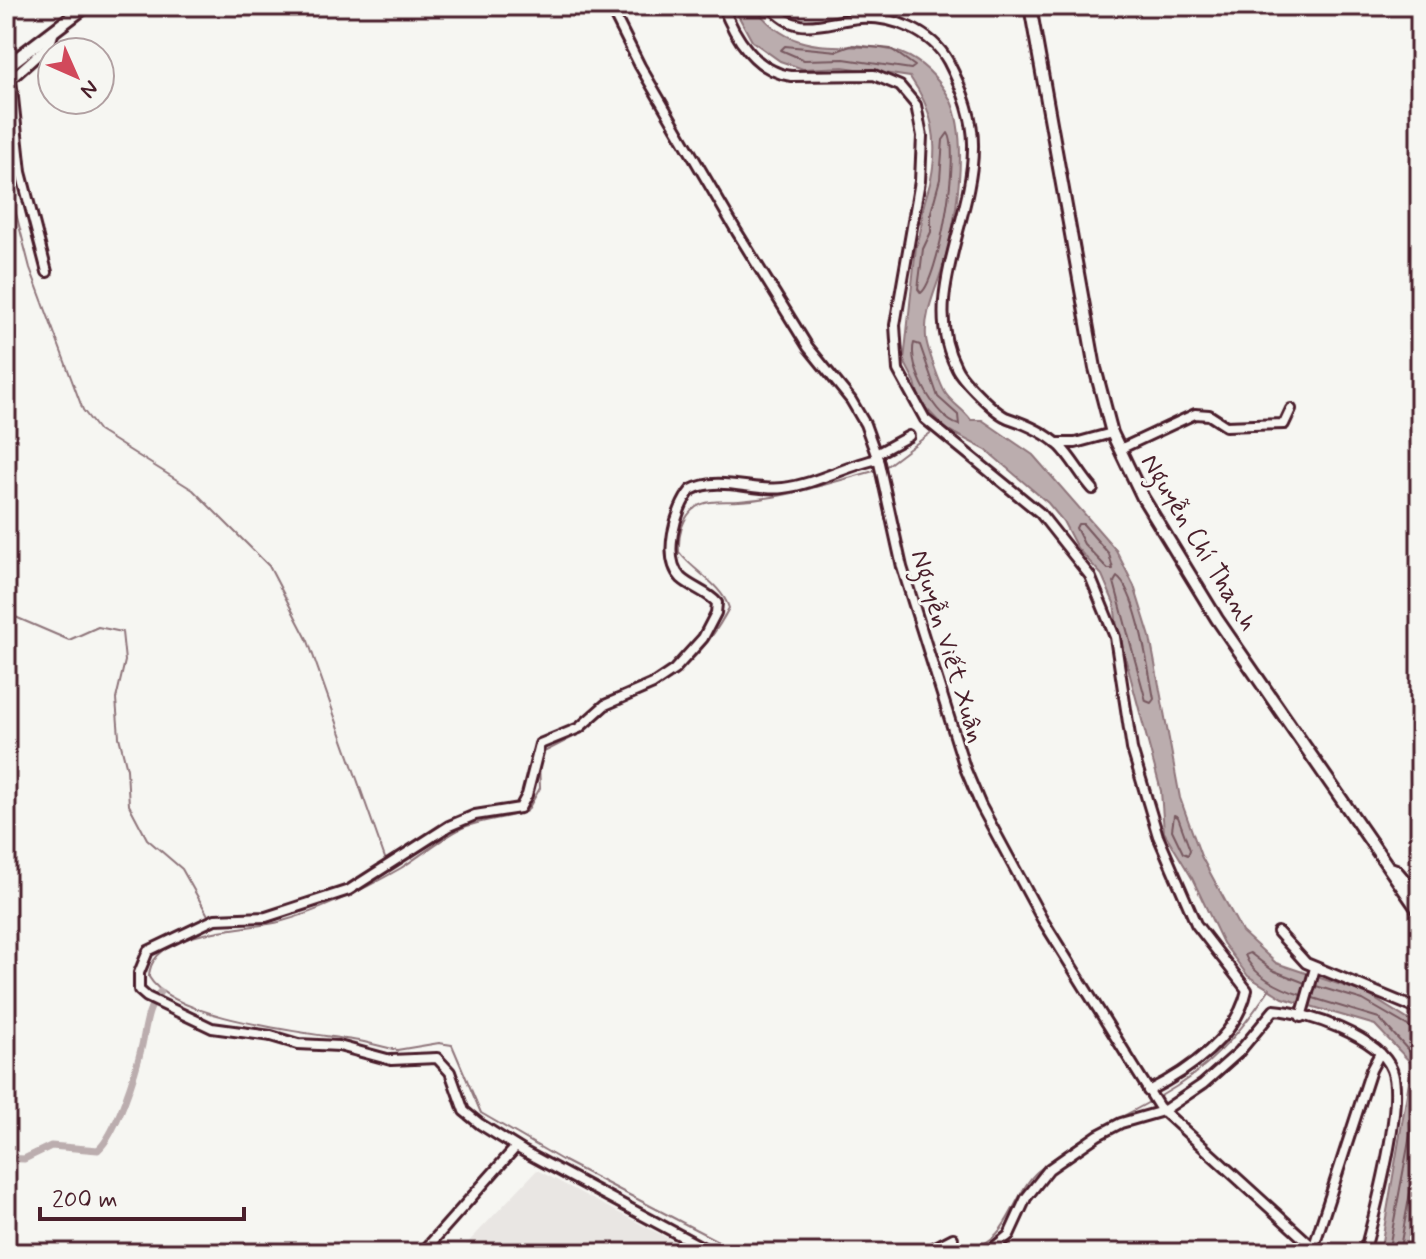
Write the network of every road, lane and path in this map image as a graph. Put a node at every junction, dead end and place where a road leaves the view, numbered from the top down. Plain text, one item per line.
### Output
1 (86, 6) edge
2 (610, 6) edge
3 (723, 6) edge
4 (771, 6) edge
5 (1030, 6) edge
6 (54, 31) junction
7 (7, 66) edge
8 (47, 272) dead end
9 (1291, 409) dead end
10 (1112, 433) junction
11 (909, 436) dead end
12 (1055, 442) junction
13 (1120, 449) junction
14 (878, 459) junction
15 (1093, 489) dead end
16 (1387, 865) junction
17 (1420, 897) edge
18 (1419, 912) edge
19 (1278, 932) dead end
20 (1313, 972) junction
21 (1420, 1010) edge
22 (1301, 1017) junction
23 (1380, 1053) junction
24 (1149, 1093) junction
25 (1161, 1109) junction
26 (520, 1149) junction
27 (953, 1238) dead end
28 (1313, 1251) edge
29 (422, 1253) edge
30 (713, 1253) edge
31 (924, 1253) edge
32 (987, 1253) edge
33 (1364, 1253) edge

1 - 6 highway
2 - 14 street, Nguyễn Viết Xuân
3 - 24 street
4 - 12 street
5 - 10 main road, Nguyễn Chí Thanh
6 - 7 highway
6 - 8 street
9 - 13 street
10 - 12 street
10 - 13 main road, Nguyễn Chí Thanh
11 - 14 street
12 - 15 street
13 - 16 main road, Nguyễn Chí Thanh
14 - 24 street, Nguyễn Viết Xuân
14 - 26 street
16 - 17 street
16 - 18 main road, Nguyễn Chí Thanh
19 - 20 street
20 - 21 street
20 - 22 street
22 - 23 street
22 - 25 street
23 - 28 street
23 - 33 street
24 - 25 street, Nguyễn Viết Xuân
25 - 28 street, Nguyễn Viết Xuân
25 - 32 street
26 - 29 street
26 - 30 street
27 - 31 street

